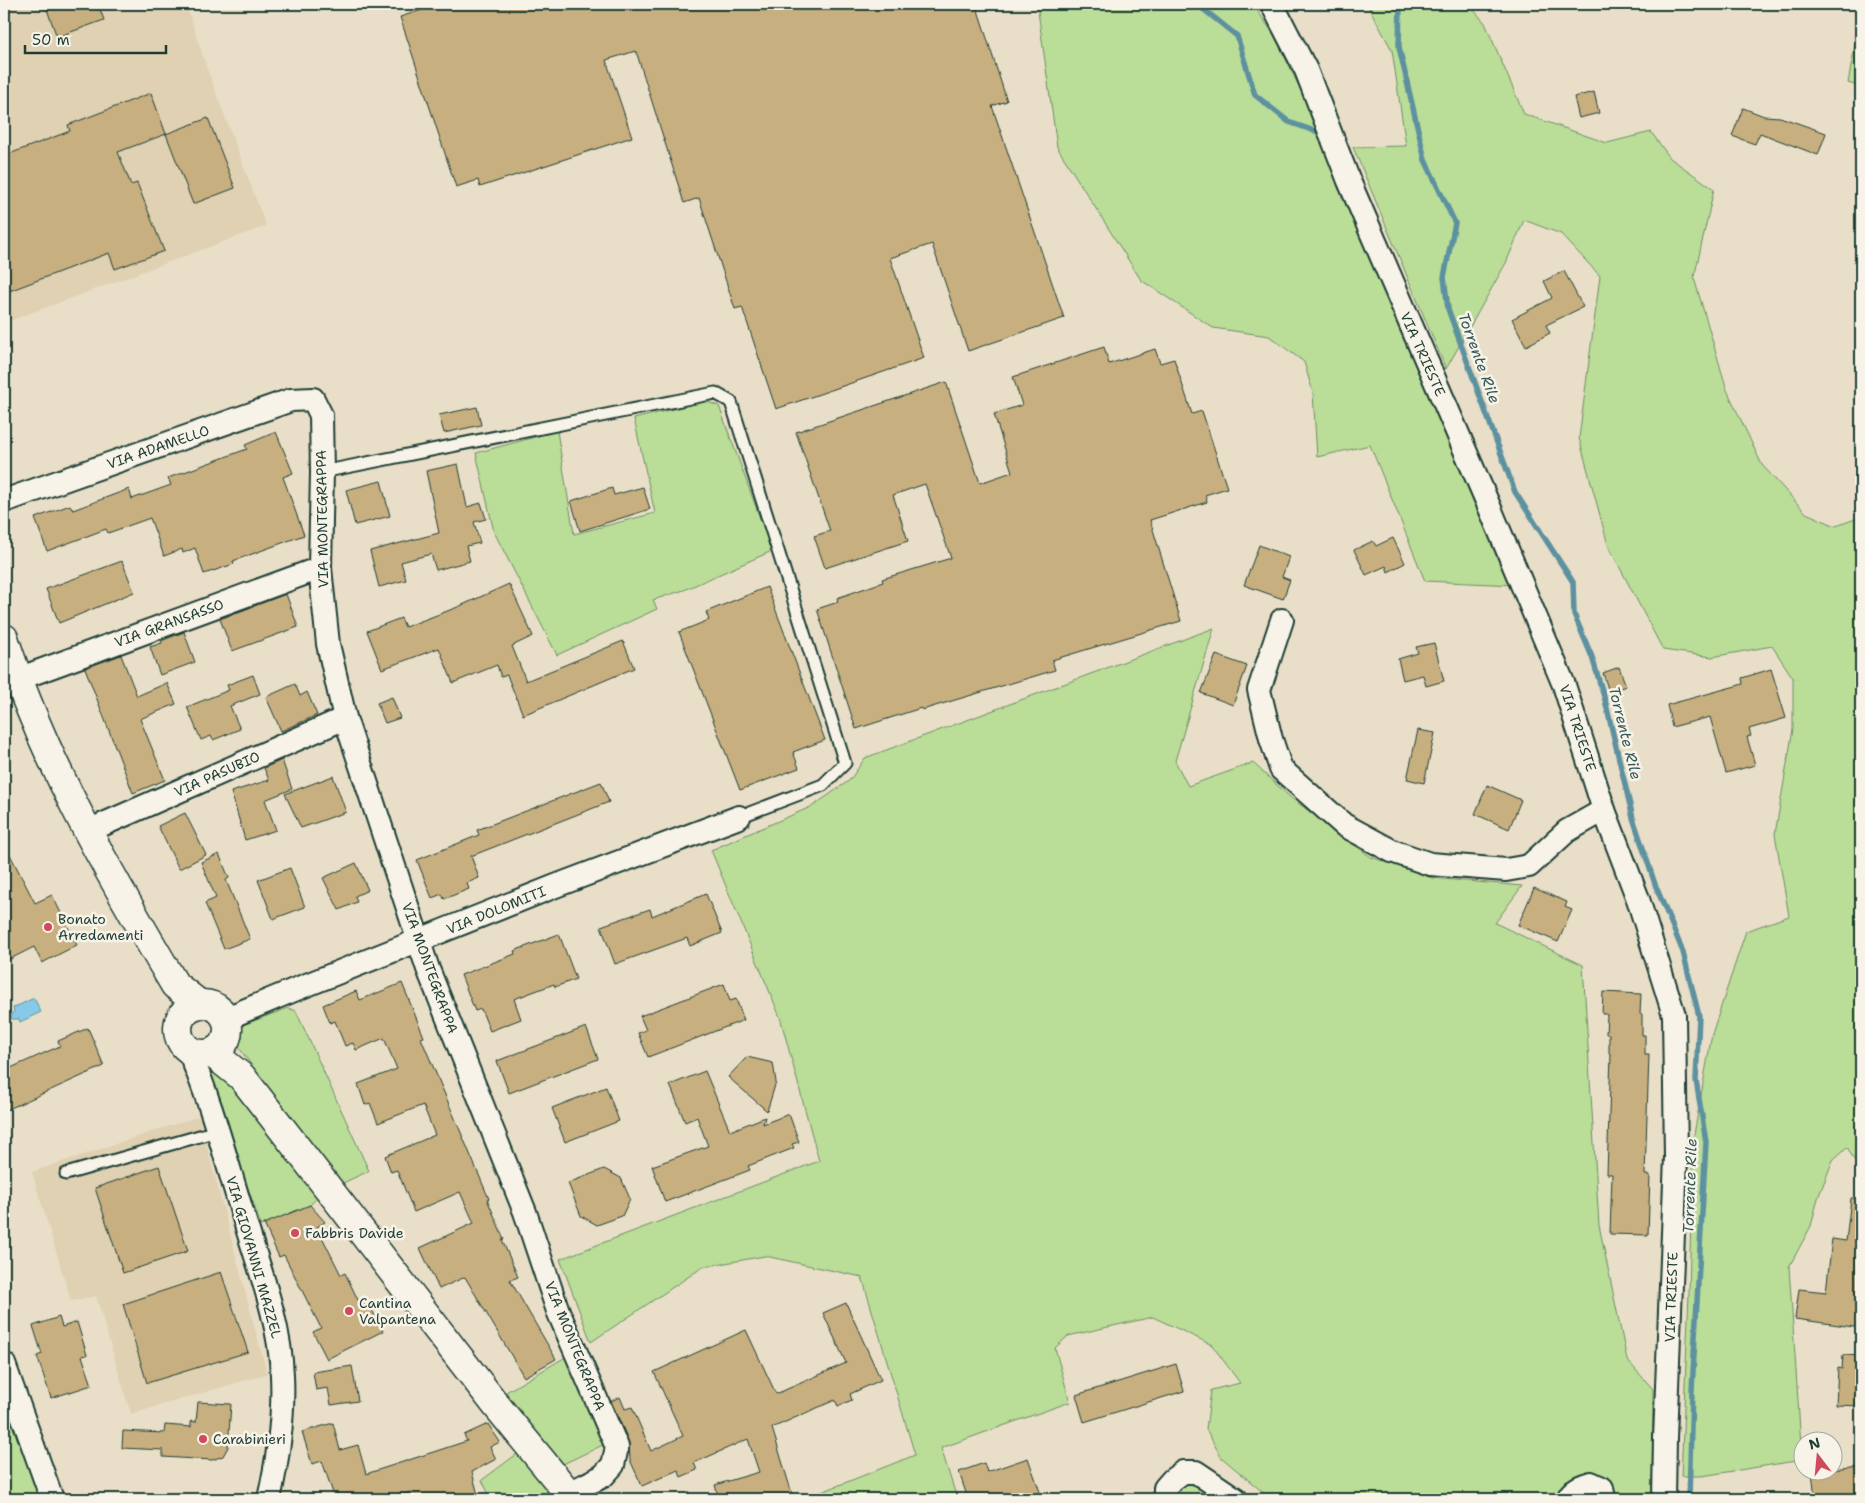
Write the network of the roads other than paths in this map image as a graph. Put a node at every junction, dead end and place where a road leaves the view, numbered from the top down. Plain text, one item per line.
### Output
1 (1272, 4) edge
2 (313, 400) joint
3 (322, 472) junction
4 (4, 501) edge
5 (320, 568) junction
6 (1282, 620) dead end
7 (4, 638) edge
8 (18, 679) junction
9 (345, 718) junction
10 (1604, 810) junction
11 (739, 817) joint
12 (88, 831) junction
13 (418, 942) junction
14 (190, 1010) junction
15 (210, 1048) junction
16 (217, 1130) junction
17 (66, 1174) dead end
18 (4, 1364) edge
19 (571, 1496) edge
20 (52, 1499) edge
21 (269, 1499) edge
22 (1166, 1499) edge
23 (1236, 1499) edge
24 (1568, 1499) edge
25 (1604, 1499) edge
26 (1664, 1499) edge

1 - 10 street, VIA TRIESTE
2 - 3 street, VIA MONTEGRAPPA
2 - 4 street, VIA ADAMELLO
3 - 5 street, VIA MONTEGRAPPA
3 - 11 lane
5 - 8 street, VIA GRANSASSO
5 - 9 street, VIA MONTEGRAPPA
6 - 10 street
7 - 8 street
8 - 12 street
9 - 12 street, VIA PASUBIO
9 - 13 street, VIA MONTEGRAPPA
10 - 26 street, VIA TRIESTE
11 - 13 street, VIA DOLOMITI
12 - 14 street
13 - 15 street, VIA DOLOMITI
13 - 19 street, VIA MONTEGRAPPA
14 - 15 street
14 - 15 street
15 - 16 street, VIA GIOVANNI MAZZEL
15 - 19 street
16 - 17 lane
16 - 21 street, VIA GIOVANNI MAZZEL
18 - 20 street
22 - 23 street
24 - 25 street

